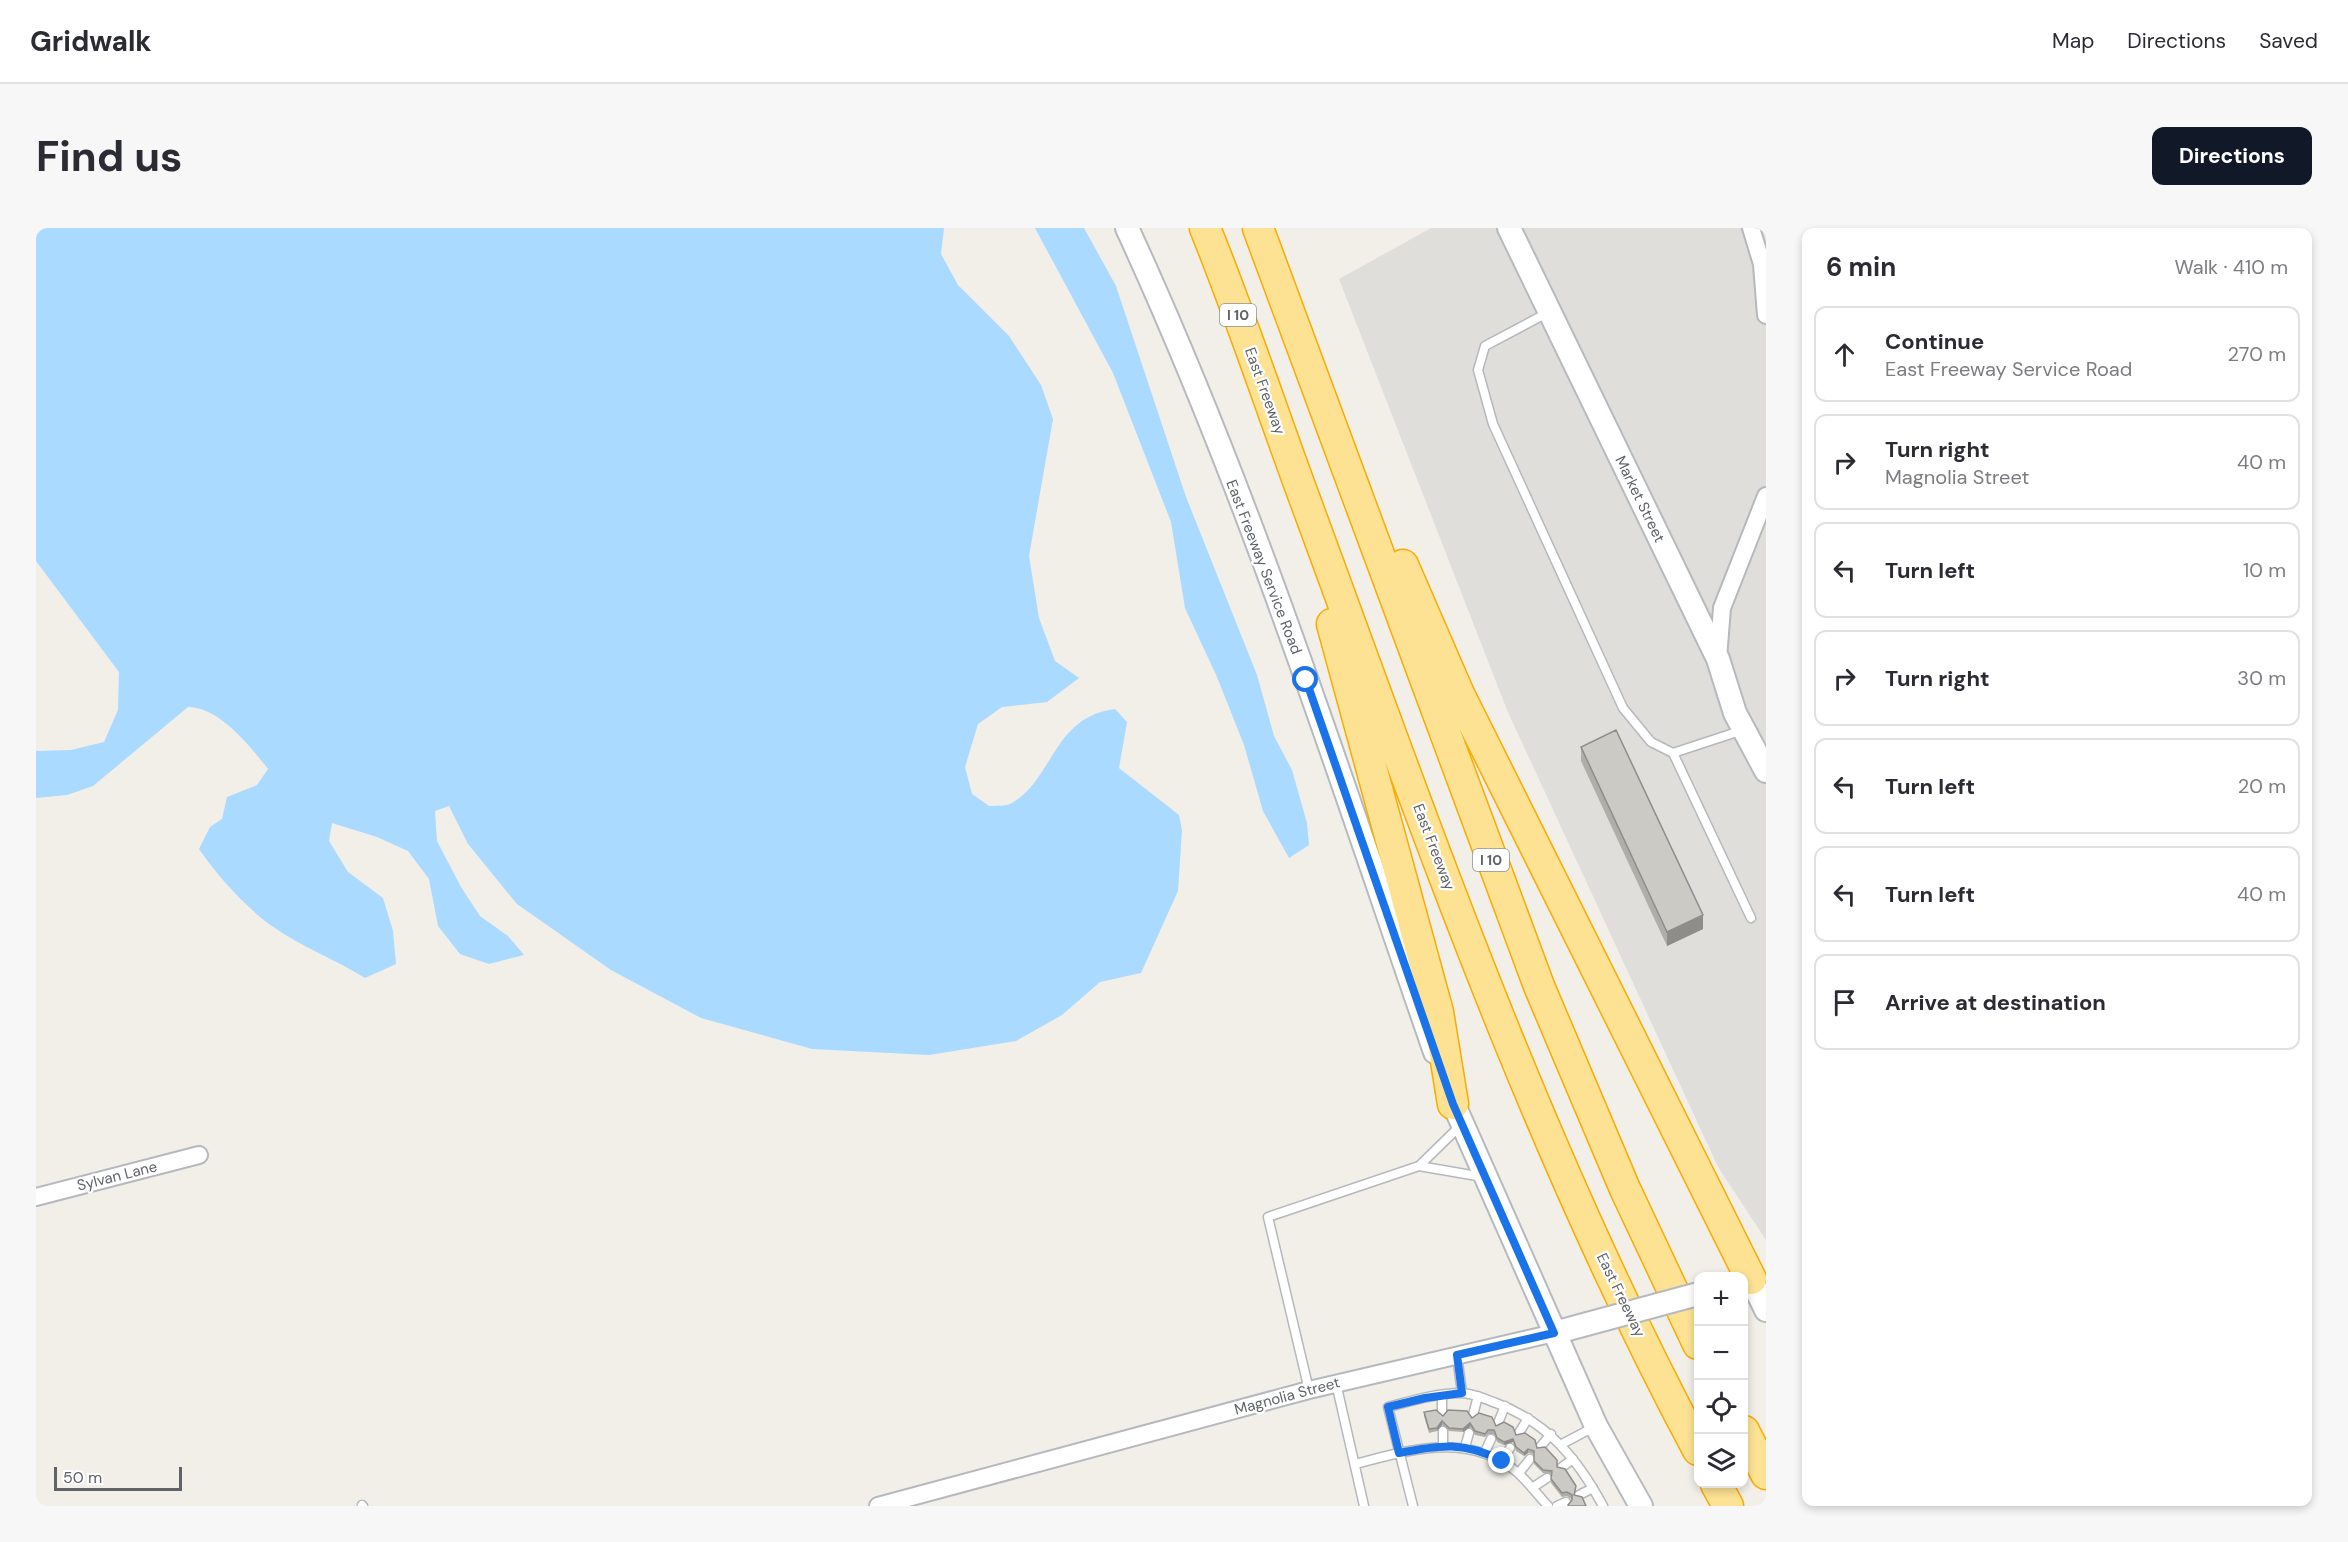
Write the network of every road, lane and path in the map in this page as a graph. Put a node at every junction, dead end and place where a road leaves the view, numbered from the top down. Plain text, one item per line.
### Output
1 (1127, 228) edge
2 (1205, 228) edge
3 (1258, 228) edge
4 (1509, 228) edge
5 (1751, 228) edge
6 (1764, 263) edge
7 (1550, 312) junction
8 (1766, 315) edge
9 (1308, 366) junction
10 (1269, 402) junction
11 (1766, 496) edge
12 (1718, 659) junction
13 (1744, 730) junction
14 (1673, 753) junction
15 (1766, 771) edge
16 (1751, 918) dead end
17 (1457, 1114) junction
18 (199, 1155) dead end
19 (1419, 1166) junction
20 (1486, 1178) junction
21 (36, 1197) edge
22 (1753, 1279) edge
23 (1694, 1295) edge
24 (1766, 1310) edge
25 (1554, 1333) junction
26 (1694, 1336) edge
27 (1457, 1355) junction
28 (1336, 1383) junction
29 (1309, 1390) junction
30 (1462, 1393) junction
31 (1442, 1395) junction
32 (1478, 1396) junction
33 (1505, 1406) junction
34 (1442, 1413) edge
35 (1473, 1415) edge
36 (1528, 1418) junction
37 (1498, 1423) edge
38 (1596, 1426) junction
39 (1443, 1431) dead end
40 (1469, 1433) dead end
41 (1519, 1433) edge
42 (1551, 1434) junction
43 (1745, 1434) edge
44 (1491, 1439) dead end
45 (1694, 1442) edge
46 (1562, 1444) junction
47 (1443, 1445) junction
48 (1541, 1446) edge
49 (1465, 1448) junction
50 (1510, 1448) dead end
51 (1485, 1452) junction
52 (1399, 1453) junction
53 (1530, 1459) dead end
54 (1573, 1459) junction
55 (1502, 1461) junction
56 (1354, 1464) junction
57 (1562, 1467) edge
58 (1519, 1473) junction
59 (1766, 1474) edge
60 (1547, 1478) dead end
61 (1532, 1488) junction
62 (1593, 1488) junction
63 (1718, 1488) edge
64 (1580, 1495) edge
65 (878, 1506) edge
66 (1364, 1506) edge
67 (1413, 1506) edge
68 (1548, 1506) edge
69 (1603, 1506) edge
70 (1641, 1506) edge
71 (1728, 1506) edge

1 - 17 main road, East Freeway Service Road
2 - 10 highway, East Freeway / I 10
3 - 9 highway, I 10
4 - 7 main road, Market Street
5 - 6 street
6 - 8 street
7 - 12 main road, Market Street
7 - 14 lane
9 - 22 highway
9 - 26 highway, I 10
10 - 17 highway
10 - 45 highway, East Freeway / I 10
11 - 12 street
12 - 13 main road, Market Street
13 - 14 lane
13 - 15 main road, Market Street
14 - 16 lane
17 - 19 lane
17 - 20 main road, East Freeway Service Road
18 - 21 street, Sylvan Lane
19 - 20 lane
19 - 29 lane
20 - 25 main road, East Freeway Service Road
22 - 24 main road
23 - 25 main road, Magnolia Street, bridge
25 - 27 street, Magnolia Street
25 - 38 main road, East Freeway Service Road
27 - 28 street, Magnolia Street
27 - 30 lane
28 - 29 street, Magnolia Street
28 - 56 lane
29 - 65 street, Magnolia Street
30 - 31 lane
30 - 32 lane
31 - 34 lane
31 - 52 lane
32 - 33 lane
32 - 35 lane
33 - 36 lane
33 - 37 lane
36 - 41 lane
36 - 42 lane
38 - 46 lane
38 - 70 main road, East Freeway Service Road
39 - 47 lane
40 - 49 lane
42 - 46 lane
42 - 48 lane
43 - 59 highway
44 - 51 lane
46 - 54 lane
47 - 49 lane
47 - 52 lane
49 - 51 lane
50 - 55 lane
51 - 55 lane
52 - 56 lane
52 - 67 lane
53 - 58 lane
54 - 57 lane
54 - 62 lane
55 - 58 lane
56 - 66 lane
58 - 61 lane
60 - 61 lane
61 - 68 lane
62 - 64 lane
62 - 69 lane
63 - 71 highway

